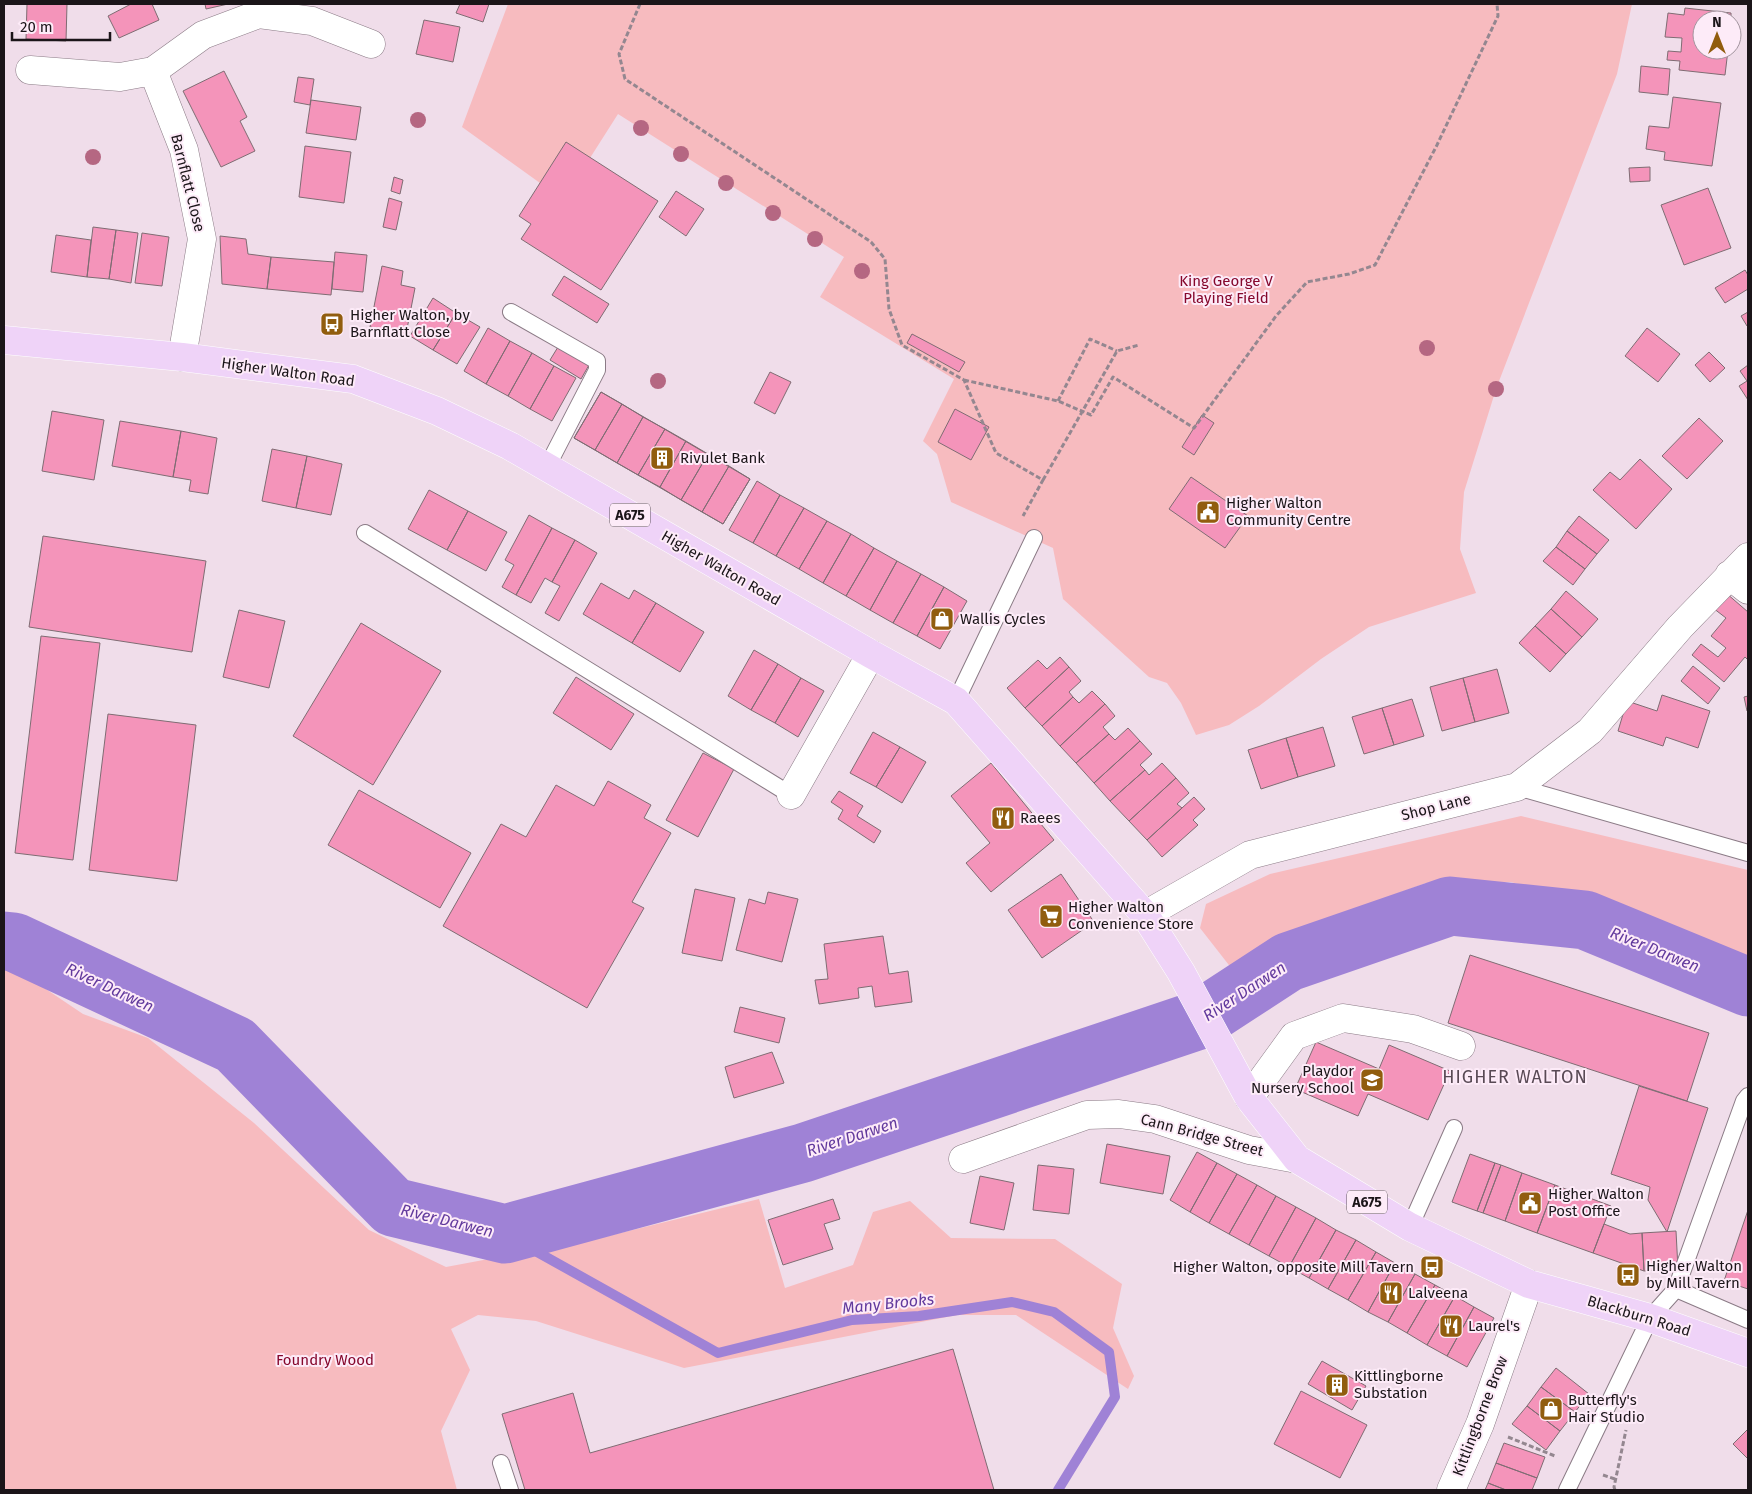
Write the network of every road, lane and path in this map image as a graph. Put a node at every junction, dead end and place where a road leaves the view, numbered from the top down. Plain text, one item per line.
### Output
1 (640, 4) edge
2 (1497, 4) edge
3 (371, 44) dead end
4 (30, 70) dead end
5 (153, 71) junction
6 (511, 312) dead end
7 (4, 340) edge
8 (1139, 344) dead end
9 (1117, 350) junction
10 (182, 357) junction
11 (964, 380) junction
12 (1058, 400) junction
13 (1082, 410) junction
14 (547, 467) junction
15 (1042, 480) junction
16 (365, 533) dead end
17 (1034, 538) joint
18 (1748, 557) edge
19 (1739, 583) edge
20 (870, 654) junction
21 (956, 701) junction
22 (1517, 787) junction
23 (791, 795) joint
24 (1748, 853) edge
25 (1145, 915) junction
26 (1460, 1046) dead end
27 (1244, 1089) junction
28 (1748, 1096) edge
29 (1454, 1128) dead end
30 (963, 1160) dead end
31 (1297, 1160) junction
32 (1410, 1227) junction
33 (1529, 1284) junction
34 (1676, 1289) junction
35 (1650, 1318) junction
36 (1748, 1320) edge
37 (1748, 1353) edge
38 (1480, 1424) junction
39 (502, 1463) dead end
40 (1579, 1465) junction
41 (1615, 1480) dead end
42 (510, 1490) edge
43 (1451, 1490) edge
44 (1568, 1490) edge

1 - 11 path
2 - 13 path
3 - 5 street
4 - 5 street
5 - 10 street, Barnflatt Close
6 - 14 lane
7 - 10 main road, Higher Walton Road / A675
8 - 9 path
9 - 12 path
9 - 13 path
10 - 14 main road, Higher Walton Road / A675
11 - 12 path
11 - 15 path
12 - 13 path
13 - 15 path
14 - 20 main road, Higher Walton Road / A675
15 - 17 path
16 - 23 lane
17 - 21 lane
18 - 19 street, Shop Lane
19 - 22 street, Shop Lane
20 - 21 main road, Higher Walton Road / A675
20 - 23 street
21 - 25 main road, Higher Walton Road / A675
22 - 24 lane
22 - 25 street, Shop Lane
25 - 27 main road, Cann Bridge Street / A675
26 - 27 street
27 - 31 main road, Cann Bridge Street / A675
28 - 34 lane
29 - 32 lane
30 - 31 street, Cann Bridge Street
31 - 32 main road, Cann Bridge Street / A675
32 - 33 main road, Cann Bridge Street / A675
33 - 35 main road, Blackburn Road / A675
33 - 38 street, Kittlingborne Brow
34 - 35 lane
34 - 36 lane
35 - 37 main road, Blackburn Road / A675
35 - 40 lane
38 - 40 path
38 - 43 street, Kittlingborne Brow
39 - 42 lane
40 - 41 path
40 - 44 lane

